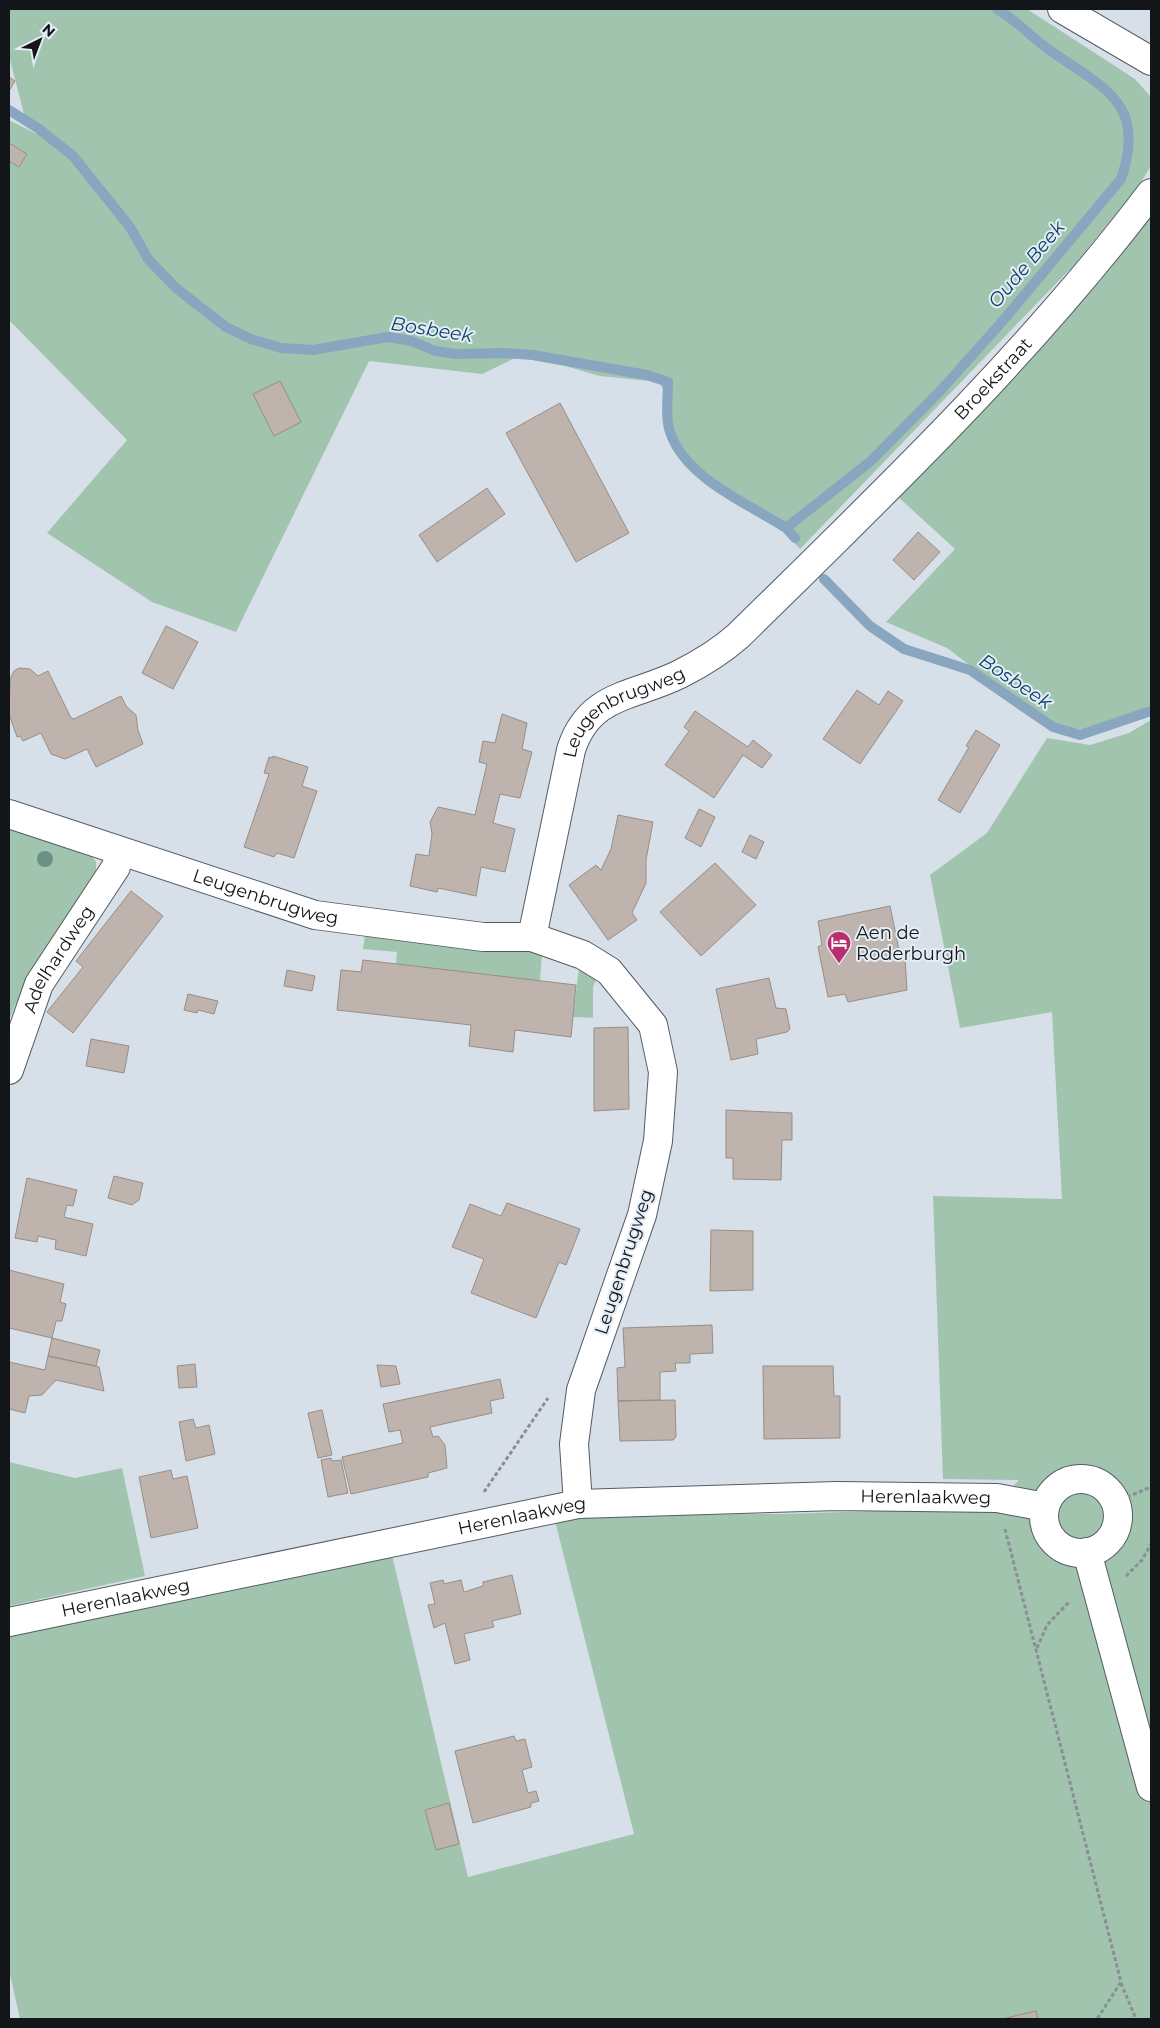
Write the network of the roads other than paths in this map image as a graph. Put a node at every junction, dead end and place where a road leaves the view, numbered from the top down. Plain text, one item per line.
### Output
1 (1062, 9) edge
2 (1151, 61) edge
3 (1151, 193) edge
4 (823, 553) joint
5 (9, 814) edge
6 (120, 852) junction
7 (532, 937) junction
8 (9, 1070) edge
9 (578, 1504) junction
10 (1045, 1507) junction
11 (1087, 1552) junction
12 (9, 1622) edge
13 (1151, 1787) edge

1 - 2 street
3 - 4 street, Broekstraat
4 - 7 street, Leugenbrugweg
5 - 6 street, Leugenbrugweg
6 - 7 street, Leugenbrugweg
6 - 8 street, Adelhardweg
7 - 9 street, Leugenbrugweg
9 - 10 street, Herenlaakweg
9 - 12 street, Herenlaakweg
10 - 11 street
10 - 11 street
11 - 13 street

